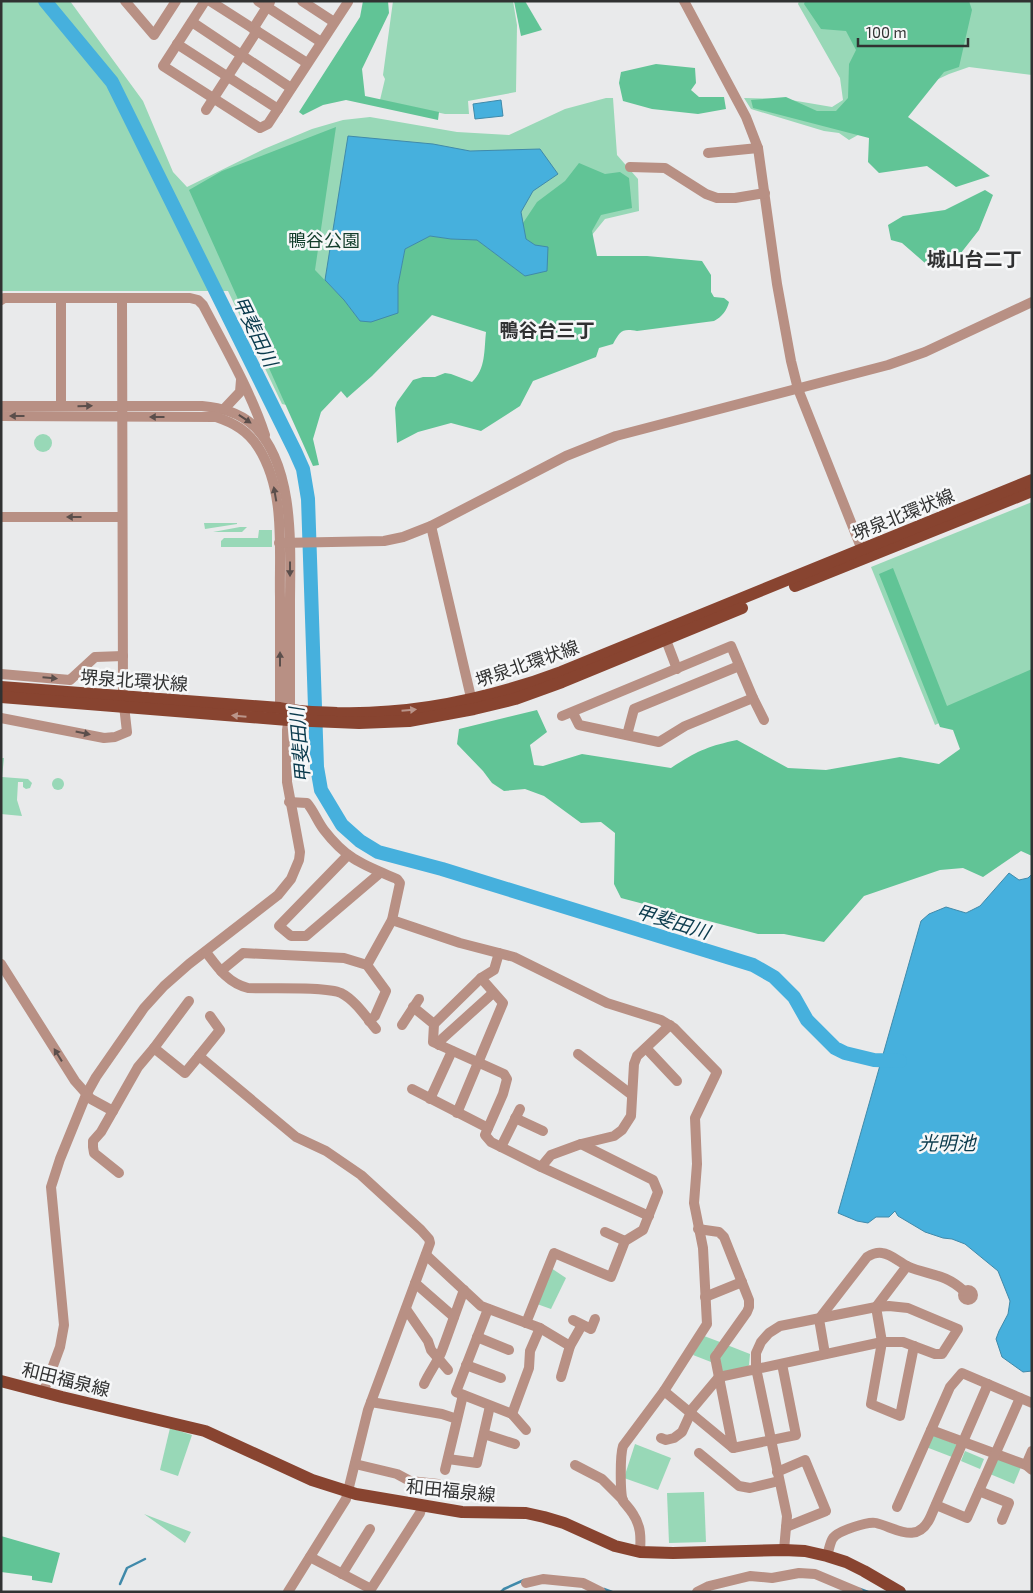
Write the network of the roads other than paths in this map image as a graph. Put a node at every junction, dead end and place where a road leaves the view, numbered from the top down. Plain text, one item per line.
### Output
1 (176, 1) edge
2 (206, 1) edge
3 (210, 1) edge
4 (302, 1) edge
5 (347, 1) edge
6 (684, 1) edge
7 (128, 2) edge
8 (265, 3) edge
9 (192, 22) junction
10 (334, 22) junction
11 (255, 30) junction
12 (321, 42) junction
13 (177, 44) junction
14 (241, 55) junction
15 (307, 63) junction
16 (227, 77) junction
17 (291, 88) junction
18 (214, 99) junction
19 (278, 109) junction
20 (206, 110) dead end
21 (758, 148) junction
22 (708, 153) dead end
23 (630, 167) dead end
24 (765, 193) junction
25 (61, 299) junction
26 (122, 299) junction
27 (1, 300) edge
28 (1032, 302) edge
29 (241, 379) junction
30 (798, 389) junction
31 (1, 406) edge
32 (61, 406) junction
33 (121, 406) junction
34 (224, 409) junction
35 (1, 416) edge
36 (122, 417) junction
37 (267, 442) junction
38 (1032, 480) edge
39 (1032, 491) edge
40 (1, 516) edge
41 (122, 517) junction
42 (431, 526) junction
43 (289, 543) junction
44 (864, 554) junction
45 (666, 640) junction
46 (123, 656) junction
47 (739, 666) junction
48 (677, 669) junction
49 (1, 674) edge
50 (1, 687) edge
51 (1, 696) edge
52 (753, 698) junction
53 (124, 702) junction
54 (473, 705) junction
55 (286, 713) junction
56 (573, 713) junction
57 (562, 716) dead end
58 (1, 718) edge
59 (764, 720) dead end
60 (627, 735) junction
61 (289, 802) junction
62 (348, 855) junction
63 (380, 873) junction
64 (392, 920) junction
65 (206, 952) junction
66 (499, 952) junction
67 (1, 964) edge
68 (367, 965) junction
69 (221, 971) junction
70 (481, 978) junction
71 (493, 993) junction
72 (190, 1001) dead end
73 (210, 1016) dead end
74 (434, 1024) junction
75 (402, 1025) dead end
76 (670, 1025) junction
77 (439, 1045) junction
78 (154, 1048) junction
79 (646, 1048) junction
80 (452, 1051) junction
81 (578, 1054) dead end
82 (199, 1056) junction
83 (478, 1063) junction
84 (677, 1082) dead end
85 (412, 1089) dead end
86 (632, 1094) junction
87 (86, 1095) junction
88 (430, 1099) junction
89 (113, 1111) junction
90 (457, 1112) junction
91 (488, 1128) junction
92 (543, 1131) dead end
93 (580, 1144) junction
94 (502, 1147) junction
95 (541, 1167) junction
96 (117, 1169) dead end
97 (649, 1216) junction
98 (698, 1229) junction
99 (605, 1232) dead end
100 (625, 1241) junction
101 (426, 1255) junction
102 (907, 1266) junction
103 (742, 1282) junction
104 (415, 1283) junction
105 (464, 1290) junction
106 (964, 1291) dead end
107 (705, 1298) junction
108 (876, 1307) junction
109 (406, 1309) junction
110 (488, 1309) junction
111 (454, 1317) junction
112 (596, 1319) dead end
113 (819, 1319) junction
114 (526, 1323) junction
115 (540, 1328) junction
116 (477, 1337) junction
117 (882, 1342) junction
118 (570, 1346) junction
119 (914, 1346) junction
120 (510, 1350) dead end
121 (825, 1354) junction
122 (438, 1359) junction
123 (782, 1364) junction
124 (466, 1365) junction
125 (756, 1368) junction
126 (448, 1370) dead end
127 (564, 1372) dead end
128 (719, 1377) junction
129 (501, 1378) dead end
130 (1, 1381) edge
131 (424, 1384) dead end
132 (988, 1384) junction
133 (664, 1391) junction
134 (43, 1393) junction
135 (463, 1395) junction
136 (1020, 1398) junction
137 (371, 1402) junction
138 (1032, 1403) edge
139 (490, 1406) junction
140 (690, 1413) junction
141 (512, 1414) junction
142 (457, 1419) junction
143 (526, 1430) dead end
144 (931, 1430) junction
145 (484, 1434) junction
146 (661, 1438) dead end
147 (771, 1441) junction
148 (963, 1442) junction
149 (515, 1444) dead end
150 (733, 1448) junction
151 (1032, 1451) edge
152 (699, 1453) dead end
153 (995, 1454) junction
154 (448, 1459) junction
155 (355, 1464) junction
156 (575, 1465) dead end
157 (1029, 1468) edge
158 (445, 1470) dead end
159 (778, 1476) junction
160 (433, 1486) dead end
161 (979, 1491) junction
162 (348, 1492) junction
163 (623, 1500) junction
164 (936, 1505) junction
165 (422, 1506) junction
166 (897, 1507) dead end
167 (1002, 1520) dead end
168 (786, 1526) junction
169 (370, 1529) dead end
170 (784, 1550) junction
171 (640, 1552) junction
172 (828, 1556) junction
173 (310, 1557) junction
174 (342, 1574) junction
175 (526, 1583) dead end
176 (886, 1587) edge
177 (288, 1592) edge
178 (600, 1592) edge
179 (697, 1592) edge
180 (858, 1592) edge
181 (900, 1592) edge

1 - 7 street
2 - 9 street
3 - 11 street
4 - 10 street
5 - 10 street
6 - 21 street
8 - 11 street
8 - 12 street
9 - 13 street
9 - 14 street
10 - 12 street
11 - 14 street
11 - 15 street
12 - 15 street
13 - 16 street
13 - 18 street
14 - 16 street
14 - 17 street
15 - 17 street
16 - 18 street
16 - 19 street
17 - 19 street
18 - 19 street
18 - 20 street
21 - 22 street
21 - 24 street
23 - 24 street
24 - 30 street
25 - 26 street
25 - 27 street
25 - 32 street
26 - 29 street
26 - 33 street
28 - 30 street
29 - 34 street
29 - 37 street
30 - 42 street
30 - 44 street
31 - 32 street
32 -> 33 street
33 - 34 street
33 - 36 street
34 -> 37 street
36 -> 35 street
36 - 41 street
43 -> 36 street
37 - 43 street
38 - 44 main road, 堺泉北環状線
39 - 44 main road, 堺泉北環状線
41 -> 40 street
41 - 46 street
42 - 43 street
42 - 54 street
43 - 55 street
44 - 45 main road, 堺泉北環状線
44 - 54 main road, 堺泉北環状線
45 - 48 street
45 - 54 main road, 堺泉北環状線
49 -> 46 street
46 - 53 street
47 - 48 street
47 - 52 street
47 - 60 street
48 - 56 street
50 - 53 main road, 堺泉北環状線
51 - 53 main road, 堺泉北環状線
52 - 59 street
52 - 60 street
53 - 55 main road, 堺泉北環状線
58 -> 53 street
54 - 55 main road, 堺泉北環状線
55 - 61 street
56 - 57 street
56 - 60 street
61 - 62 street
61 - 65 street
62 - 63 street
62 - 63 street
63 - 64 street
64 - 66 street
64 - 68 street
65 - 69 street
65 - 87 street
66 - 70 street
66 - 76 street
87 -> 67 street
68 - 69 street
68 - 69 street
70 - 71 street
70 - 74 street
71 - 77 street
71 - 83 street
72 - 78 street
73 - 82 street
74 - 75 street
74 - 77 street
76 - 79 street
76 - 98 street
77 - 80 street
78 - 82 street
78 - 89 street
79 - 84 street
79 - 86 street
80 - 83 street
80 - 88 street
81 - 86 street
82 - 101 street
83 - 90 street
83 - 91 street
85 - 88 street
86 - 93 street
87 - 89 street
87 - 134 street
88 - 90 street
89 - 96 street
90 - 91 street
91 - 94 street
92 - 94 street
93 - 95 street
93 - 97 street
94 - 95 street
95 - 97 street
97 - 100 street
98 - 103 street
98 - 107 street
99 - 100 street
100 - 114 street
101 - 104 street
101 - 105 street
102 - 106 street
102 - 108 street
102 - 113 street
103 - 107 street
103 - 128 street
104 - 109 street
104 - 111 street
105 - 110 street
105 - 111 street
107 - 133 street
108 - 113 street
108 - 117 street
108 - 119 street
109 - 122 street
109 - 137 street
110 - 114 street
110 - 116 street
111 - 122 street
112 - 118 street
113 - 121 street
113 - 125 street
114 - 115 street
115 - 118 street
115 - 141 street
116 - 120 street
116 - 124 street
117 - 119 street
117 - 119 street
117 - 121 street
118 - 127 street
121 - 123 street
122 - 126 street
122 - 131 street
123 - 125 street
123 - 147 street
124 - 129 street
124 - 135 street
125 - 128 street
125 - 147 street
128 - 140 street
128 - 150 street
130 - 134 main road, 和田福泉線
132 - 136 street
132 - 144 street
132 - 148 street
133 - 140 street
133 - 163 street
134 - 162 main road, 和田福泉線
135 - 139 street
135 - 142 street
136 - 138 street
136 - 153 street
137 - 142 street
137 - 155 street
139 - 141 street
139 - 145 street
140 - 146 street
140 - 150 street
141 - 143 street
142 - 154 street
144 - 148 street
144 - 166 street
145 - 149 street
145 - 154 street
147 - 150 street
147 - 159 street
148 - 153 street
148 - 164 street
151 - 157 street
152 - 159 street
153 - 157 street
153 - 161 street
154 - 158 street
155 - 160 street
155 - 162 street
156 - 163 street
159 - 168 street
159 - 168 street
161 - 164 street
161 - 167 street
162 - 165 main road, 和田福泉線
162 - 173 street
163 - 171 street
164 - 172 street
165 - 171 main road, 和田福泉線
165 - 174 street
168 - 170 street
169 - 174 street
170 - 171 main road, 和田福泉線
170 - 172 main road, 和田福泉線
172 - 176 main road, 和田福泉線
173 - 174 street
173 - 177 street
175 - 178 street
176 - 181 main road, 和田福泉線
179 - 180 street

